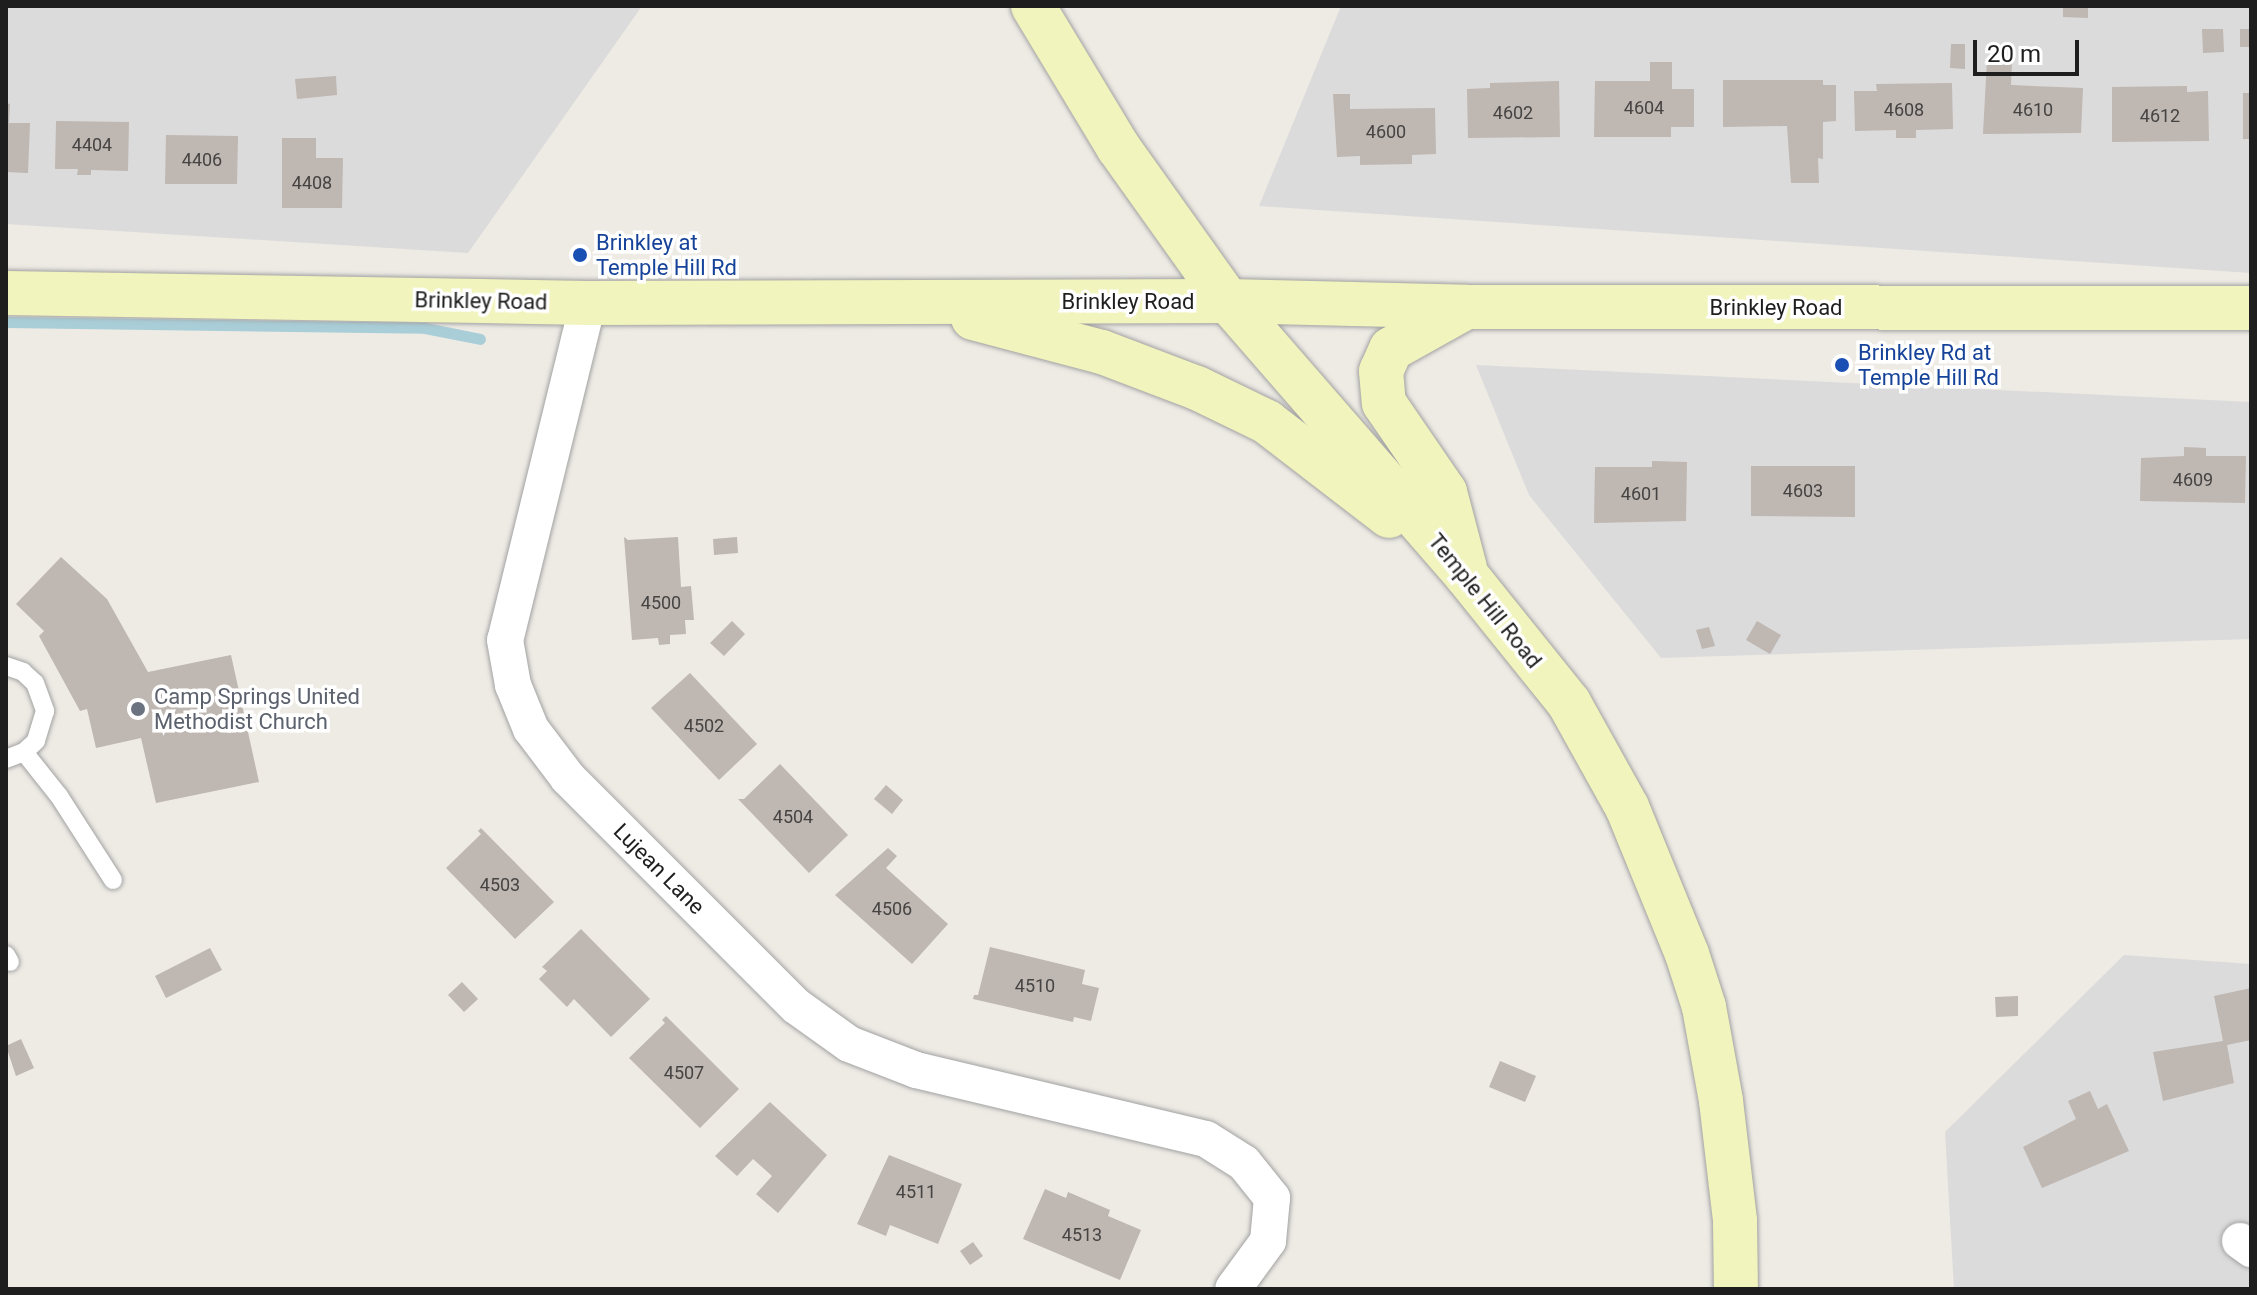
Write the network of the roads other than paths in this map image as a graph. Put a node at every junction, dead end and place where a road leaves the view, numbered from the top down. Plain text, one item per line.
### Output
1 (1033, 6) edge
2 (6, 293) edge
3 (1228, 301) junction
4 (588, 303) junction
5 (917, 303) junction
6 (1467, 307) junction
7 (2251, 308) edge
8 (1467, 576) junction
9 (6, 666) edge
10 (24, 752) junction
11 (6, 759) edge
12 (113, 880) dead end
13 (1233, 1289) edge
14 (1736, 1289) edge

1 - 3 main road, Temple Hill Road
2 - 4 main road, Brinkley Road
3 - 5 main road, Brinkley Road
3 - 6 main road, Brinkley Road
3 - 8 main road, Temple Hill Road
4 - 5 main road, Brinkley Road
4 - 13 street, Lujean Lane
5 - 8 main road
6 - 7 main road, Brinkley Road
6 - 8 main road
8 - 14 main road, Temple Hill Road
9 - 10 lane
10 - 11 lane
10 - 12 lane

